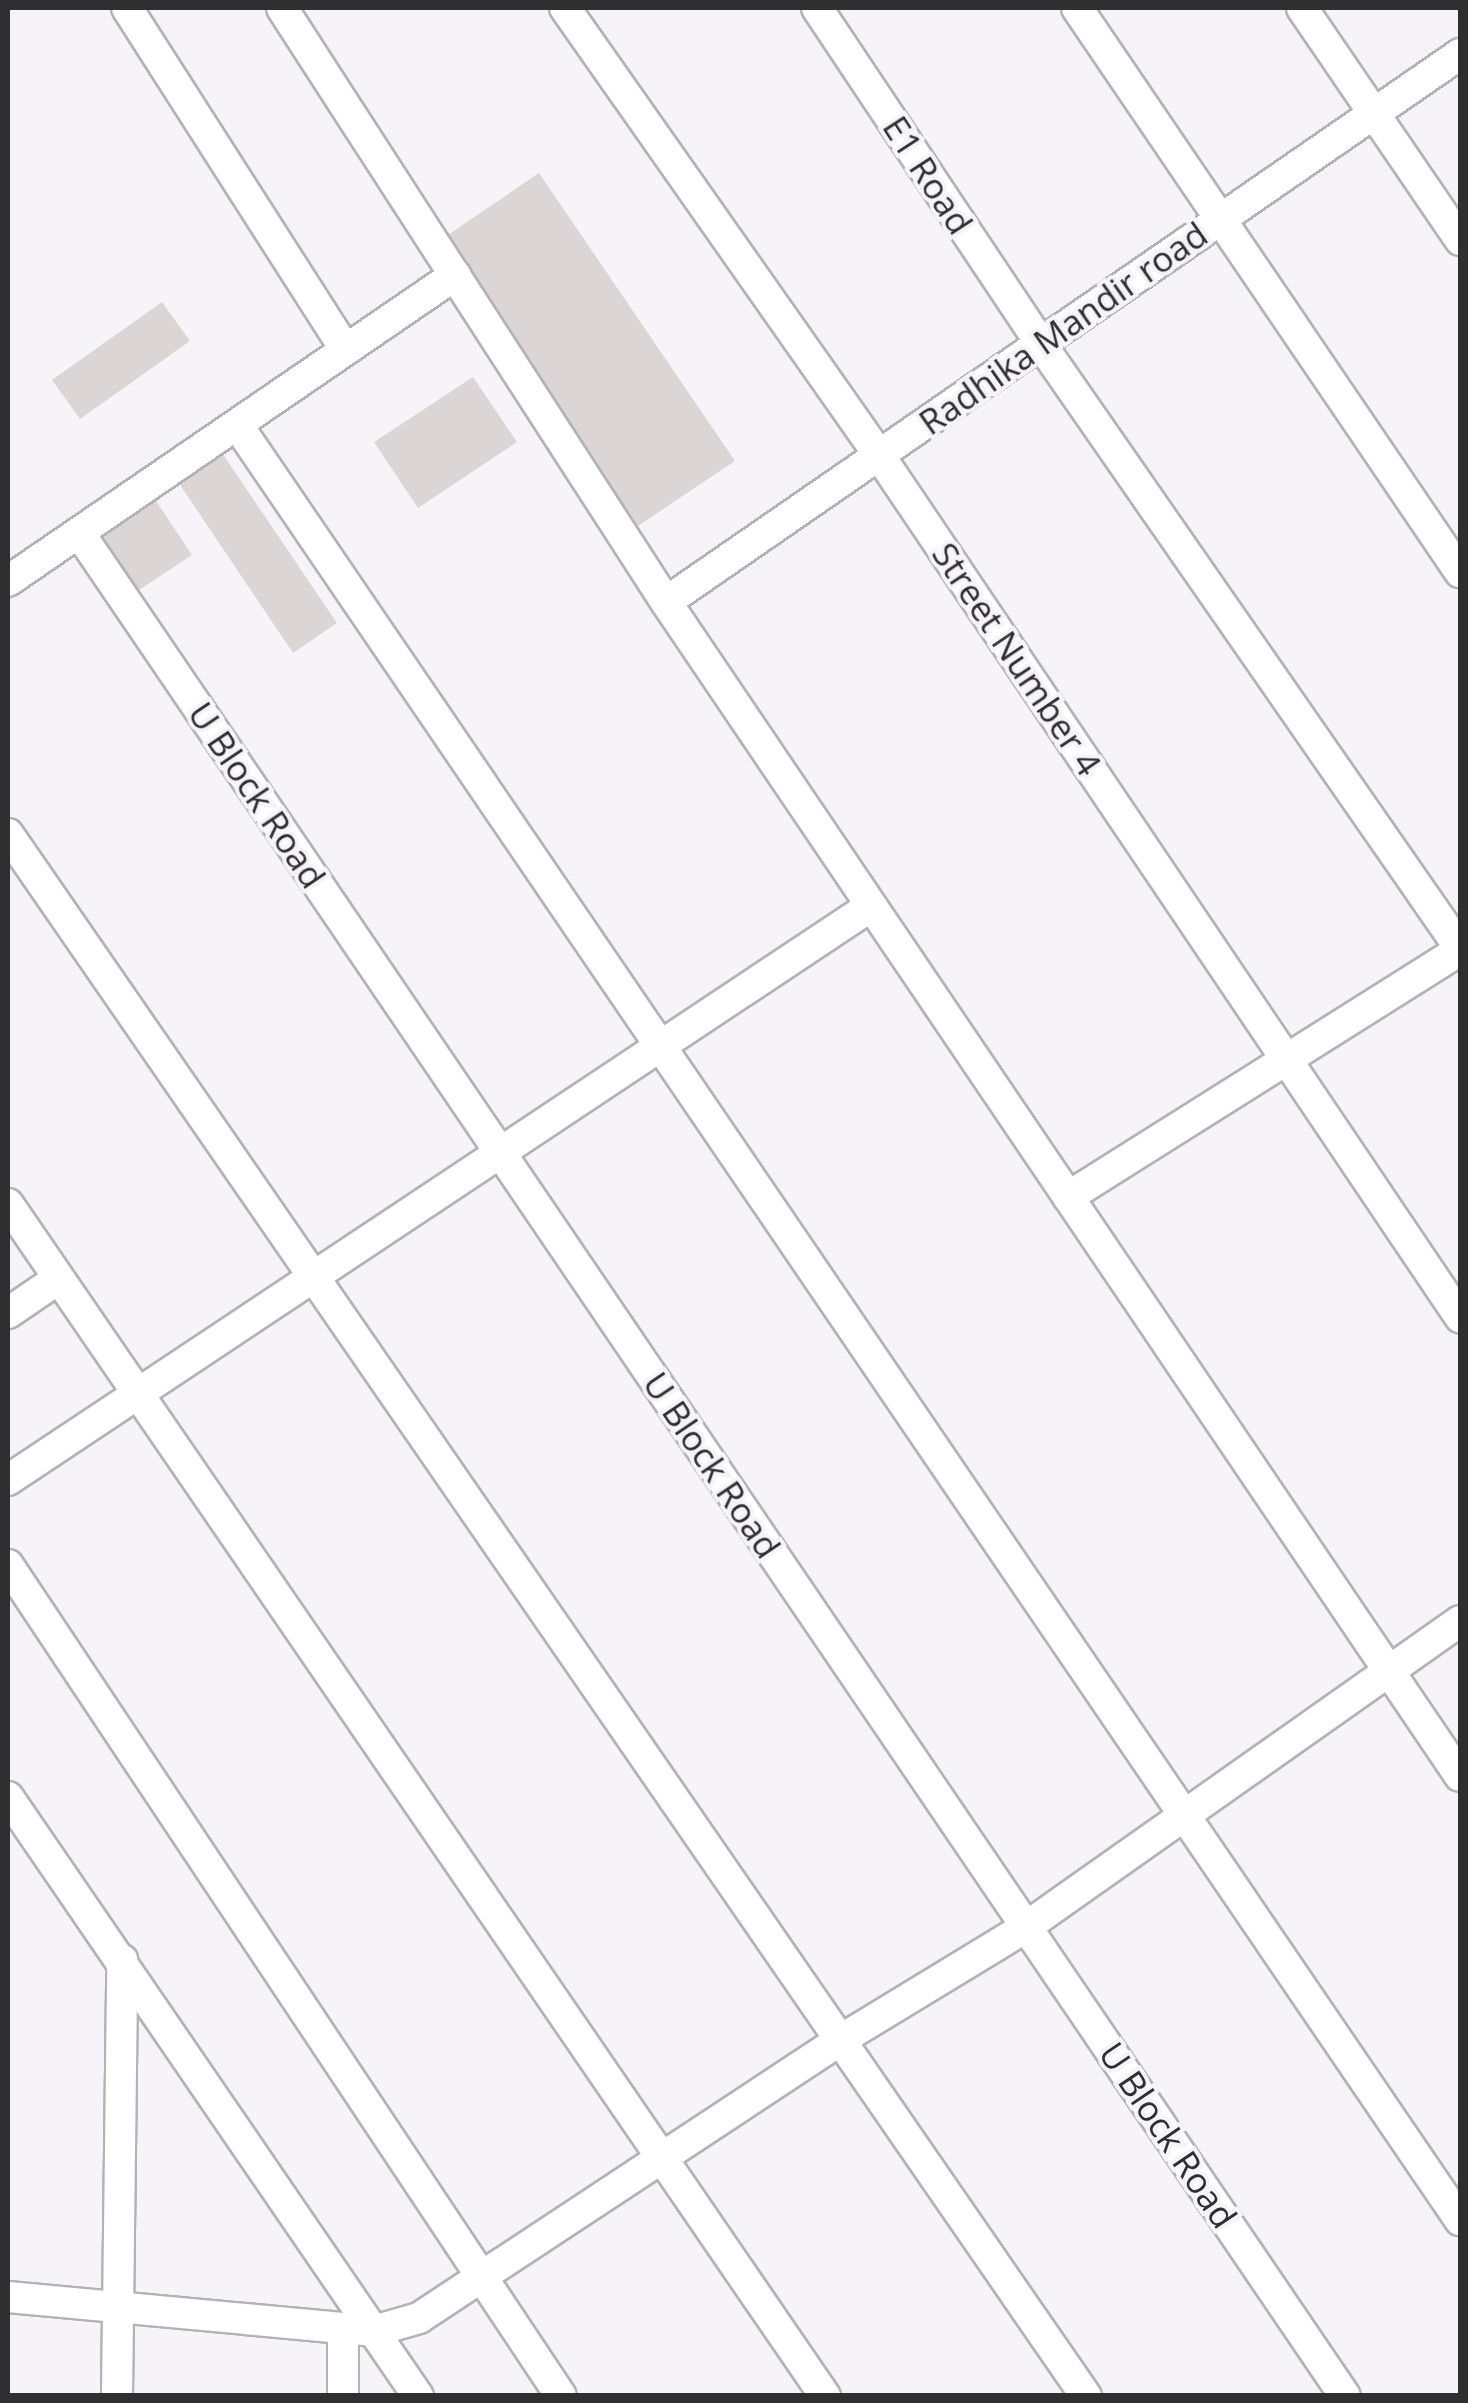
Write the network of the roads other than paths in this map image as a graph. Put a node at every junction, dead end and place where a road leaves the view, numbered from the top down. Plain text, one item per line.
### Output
1 (127, 8) edge
2 (282, 8) edge
3 (565, 8) edge
4 (817, 8) edge
5 (1076, 8) edge
6 (1302, 8) edge
7 (1460, 54) edge
8 (1374, 112) junction
9 (1221, 219) junction
10 (1460, 240) edge
11 (454, 275) junction
12 (1040, 344) junction
13 (345, 349) junction
14 (238, 426) junction
15 (879, 455) junction
16 (80, 534) junction
17 (1460, 572) edge
18 (8, 581) edge
19 (666, 602) junction
20 (8, 834) edge
21 (871, 906) junction
22 (1460, 949) edge
23 (660, 1046) junction
24 (1287, 1059) junction
25 (499, 1153) junction
26 (1068, 1197) junction
27 (8, 1204) edge
28 (58, 1278) junction
29 (313, 1278) junction
30 (8, 1313) edge
31 (1460, 1316) edge
32 (138, 1389) junction
33 (8, 1480) edge
34 (8, 1565) edge
35 (1460, 1621) edge
36 (1389, 1672) junction
37 (1460, 1776) edge
38 (8, 1797) edge
39 (1185, 1816) junction
40 (1026, 1927) junction
41 (122, 1960) junction
42 (842, 2039) junction
43 (661, 2156) junction
44 (1460, 2220) edge
45 (480, 2275) junction
46 (8, 2297) edge
47 (118, 2308) junction
48 (343, 2330) junction
49 (374, 2331) junction
50 (117, 2396) edge
51 (344, 2396) edge
52 (418, 2396) edge
53 (561, 2396) edge
54 (825, 2396) edge
55 (1086, 2396) edge
56 (1345, 2396) edge

1 - 13 street
2 - 11 street
3 - 15 street, Street Number 4
4 - 12 street, E1 Road
5 - 9 street
6 - 8 street
7 - 8 street, Radhika Mandir road
8 - 9 street, Radhika Mandir road
8 - 10 street
9 - 12 street, Radhika Mandir road
9 - 17 street
11 - 13 street
11 - 19 street
12 - 15 street, Radhika Mandir road
12 - 22 street, E1 Road
13 - 14 street
14 - 16 street
14 - 23 street
15 - 19 street, Radhika Mandir road
15 - 24 street, Street Number 4
16 - 18 street
16 - 25 street, U Block Road
19 - 21 street
20 - 29 street
21 - 23 street
21 - 26 street
22 - 24 street
23 - 25 street
23 - 39 street
24 - 26 street
24 - 31 street, Street Number 4
25 - 29 street
25 - 40 street, U Block Road
26 - 36 street
27 - 28 street
28 - 30 street
28 - 32 street
29 - 32 street
29 - 42 street
32 - 33 street
32 - 43 street
34 - 45 street
35 - 36 street
36 - 37 street
36 - 39 street
38 - 41 street
39 - 40 street
39 - 44 street
40 - 42 street
40 - 56 street, U Block Road
41 - 47 street
41 - 49 street
42 - 43 street
42 - 55 street
43 - 45 street
43 - 54 street
45 - 49 street
45 - 53 street
46 - 47 street
47 - 48 street
47 - 50 street
48 - 49 street
48 - 51 street
49 - 52 street

